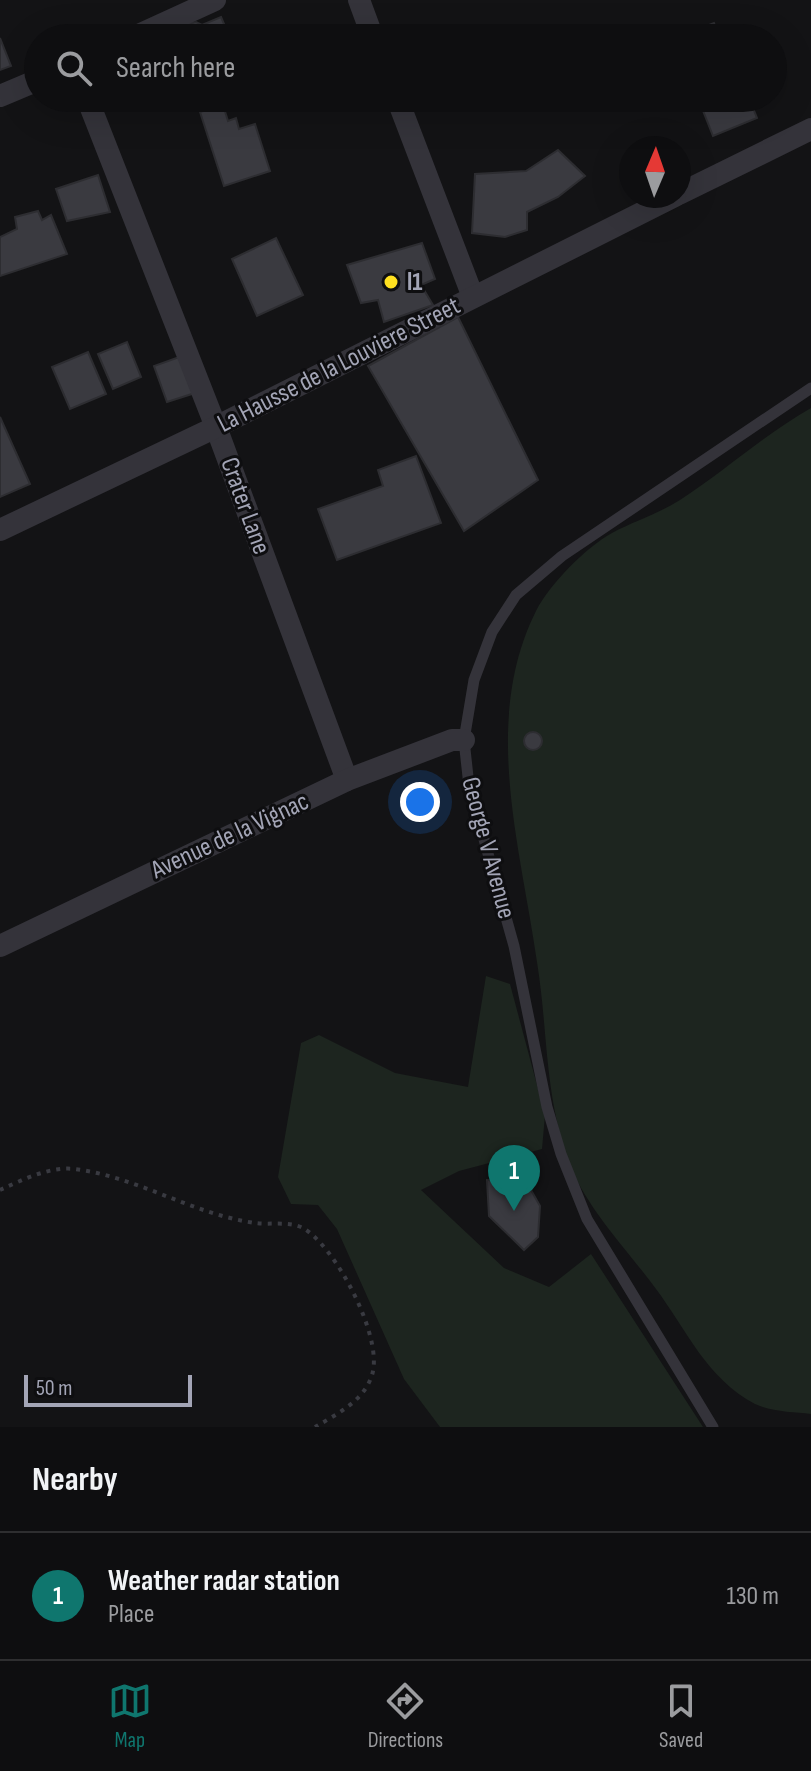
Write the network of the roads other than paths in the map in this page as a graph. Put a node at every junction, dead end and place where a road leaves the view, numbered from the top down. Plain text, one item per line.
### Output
1 (215, 0) edge
2 (359, 0) edge
3 (163, 24) edge
4 (368, 24) edge
5 (24, 86) edge
6 (0, 96) edge
7 (92, 112) edge
8 (402, 112) edge
9 (811, 129) edge
10 (691, 188) edge
11 (651, 208) edge
12 (473, 297) junction
13 (811, 388) edge
14 (216, 427) junction
15 (0, 530) edge
16 (464, 740) junction
17 (347, 780) junction
18 (0, 946) edge
19 (713, 1427) edge

1 - 3 street
2 - 4 street
5 - 6 street
7 - 14 street, Crater Lane
8 - 12 street
9 - 10 street, La Hausse de la Louviere Street
11 - 12 street, La Hausse de la Louviere Street
12 - 14 street, La Hausse de la Louviere Street
13 - 16 lane, George V Avenue
14 - 15 street, La Hausse de la Louviere Street
14 - 17 street, Crater Lane
16 - 17 street, Avenue de la Vignac
16 - 19 lane, George V Avenue
17 - 18 street, Avenue de la Vignac

